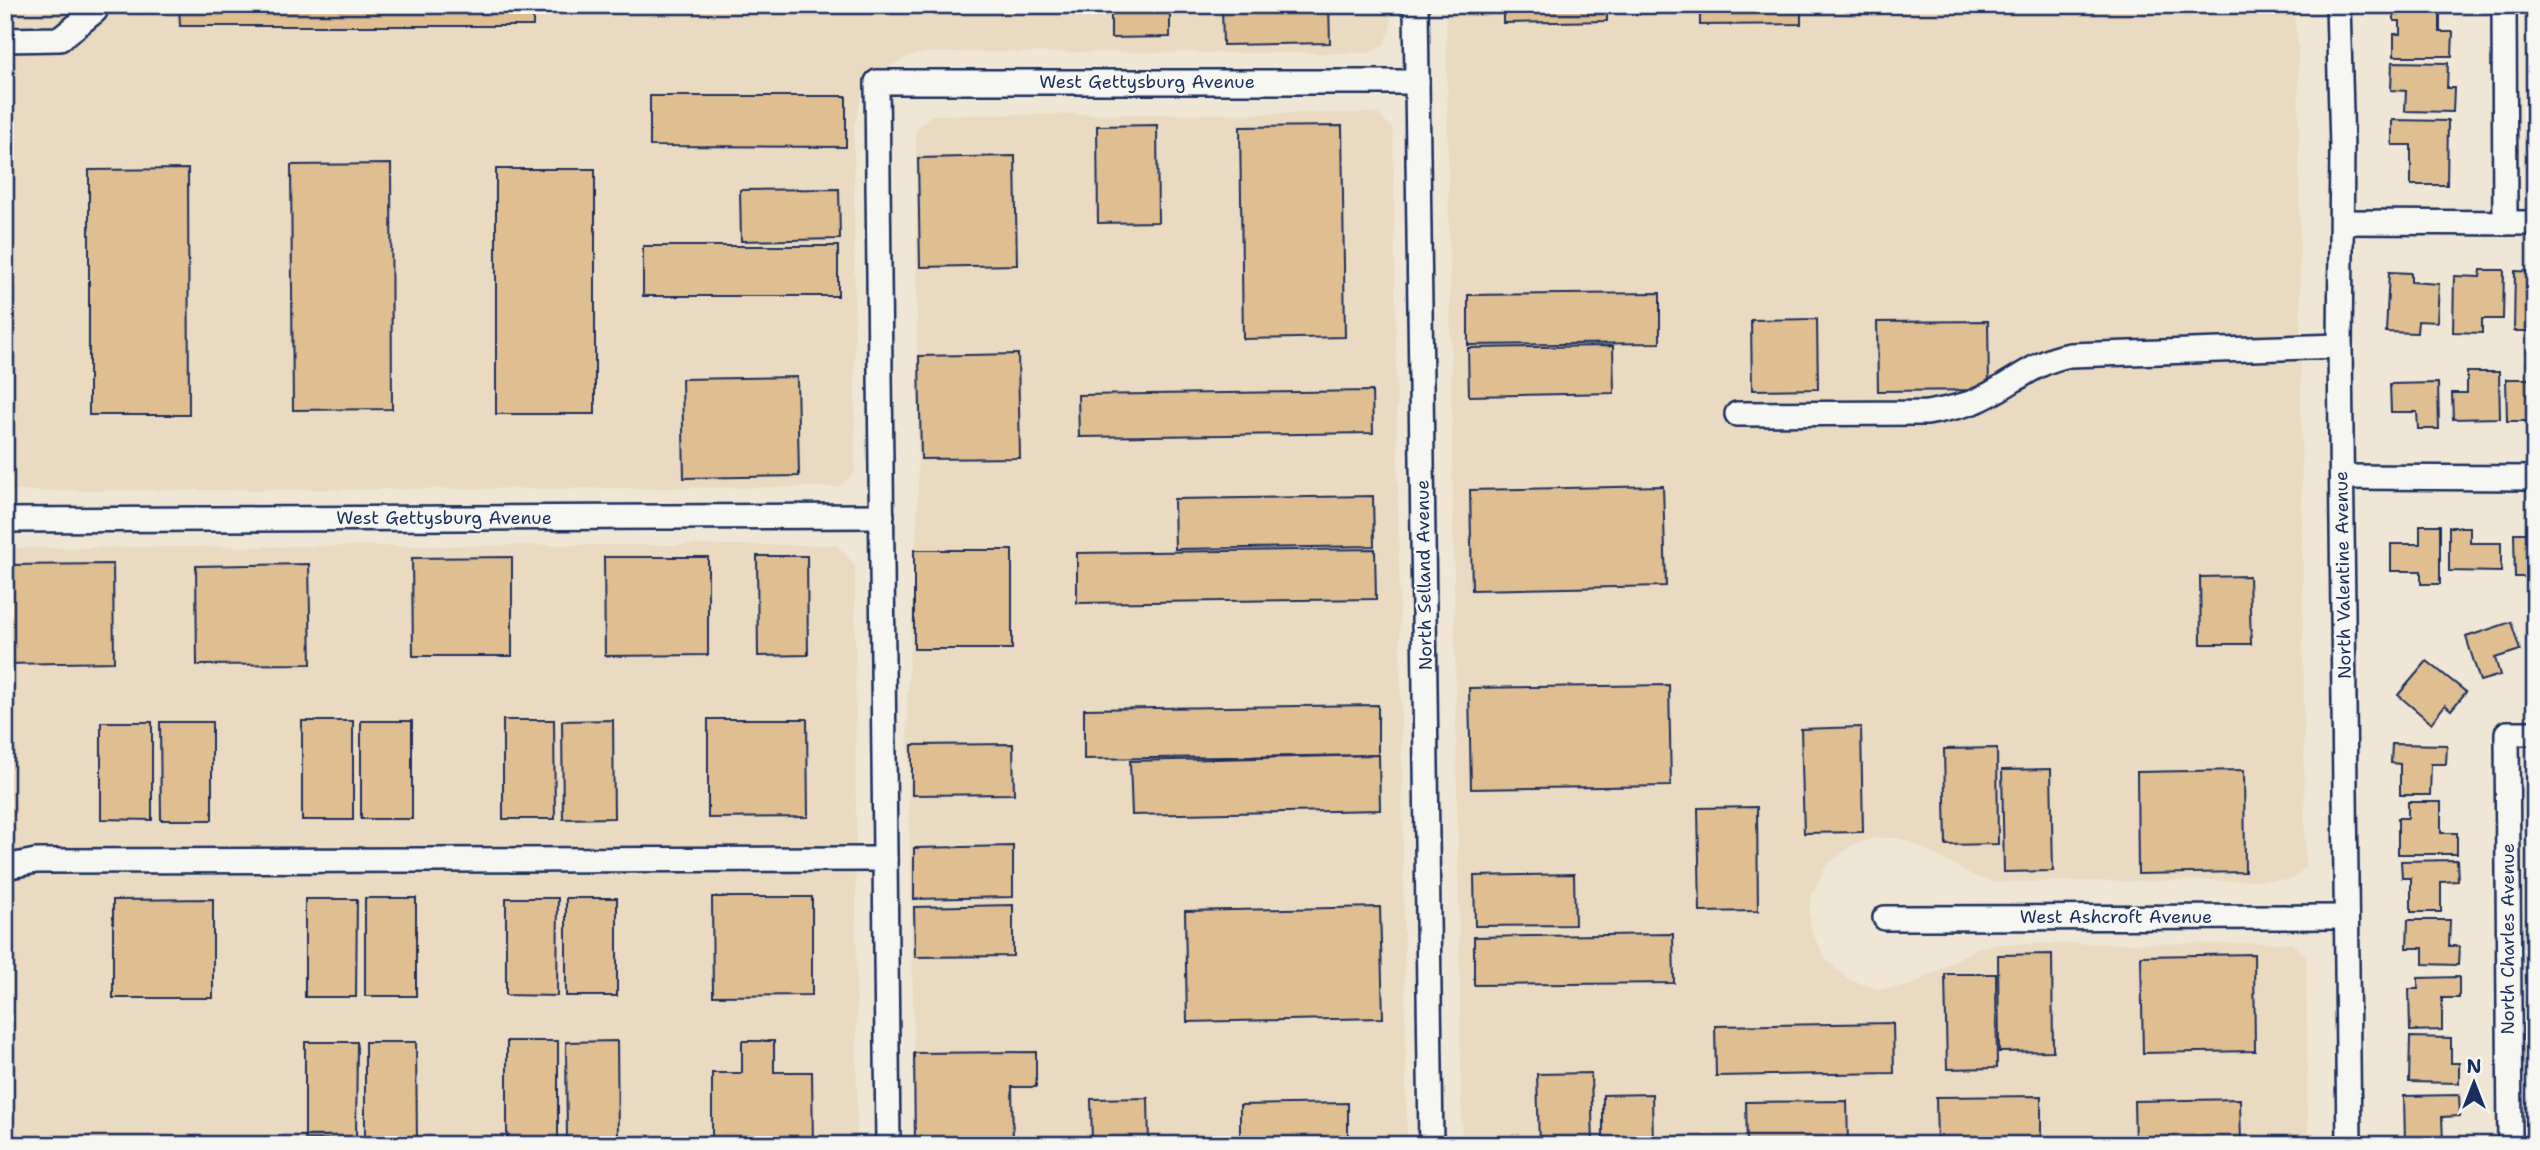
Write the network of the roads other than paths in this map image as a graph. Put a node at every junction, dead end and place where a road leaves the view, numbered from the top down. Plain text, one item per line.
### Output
1 (95, 5) edge
2 (1416, 5) edge
3 (2338, 5) edge
4 (2504, 5) edge
5 (5, 40) edge
6 (1417, 82) junction
7 (2342, 222) junction
8 (2505, 223) junction
9 (2535, 223) edge
10 (2340, 346) junction
11 (1737, 414) dead end
12 (2342, 477) junction
13 (2535, 478) edge
14 (882, 516) junction
15 (5, 520) edge
16 (2535, 733) edge
17 (886, 859) junction
18 (5, 867) edge
19 (2346, 917) junction
20 (1885, 918) dead end
21 (888, 1145) edge
22 (1432, 1145) edge
23 (2348, 1145) edge
24 (2510, 1145) edge

1 - 5 street
2 - 6 street, North Selland Avenue
3 - 7 street, North Valentine Avenue
4 - 8 street
6 - 14 street, West Gettysburg Avenue
6 - 22 street, North Selland Avenue
7 - 8 street
7 - 10 street, North Valentine Avenue
8 - 9 street
10 - 11 street
10 - 12 street, North Valentine Avenue
12 - 13 street
12 - 19 street, North Valentine Avenue
14 - 15 street, West Gettysburg Avenue
14 - 17 street
16 - 24 street, North Charles Avenue
17 - 18 street
17 - 21 street
19 - 20 street, West Ashcroft Avenue
19 - 23 street, North Valentine Avenue

